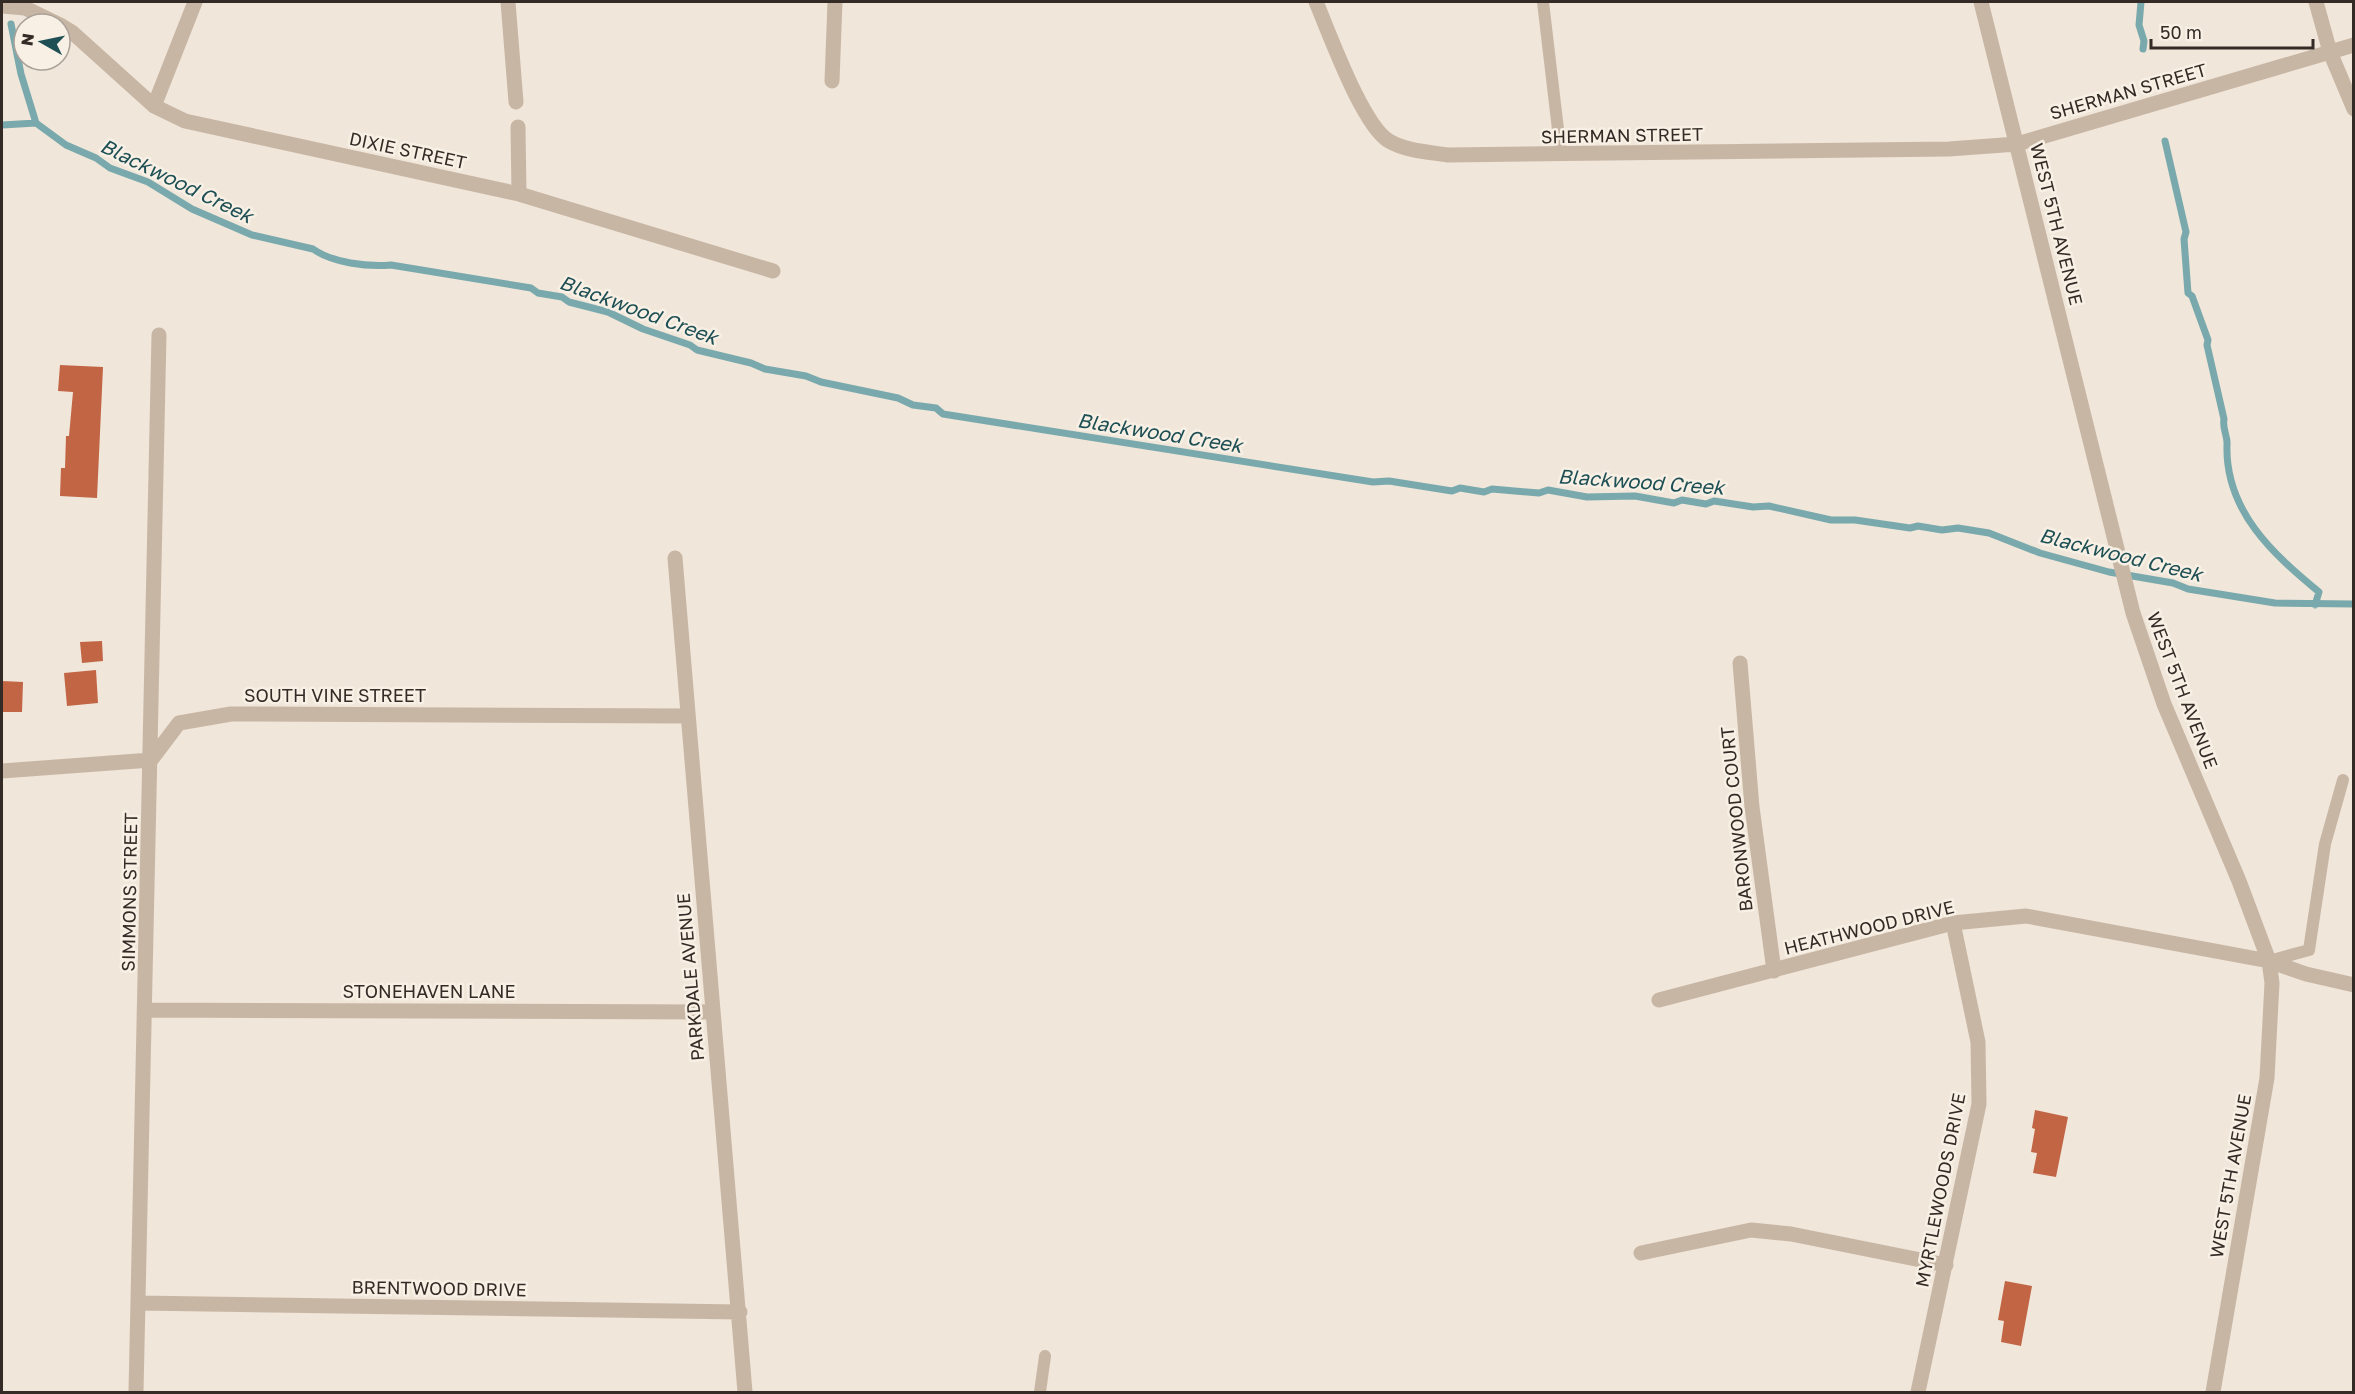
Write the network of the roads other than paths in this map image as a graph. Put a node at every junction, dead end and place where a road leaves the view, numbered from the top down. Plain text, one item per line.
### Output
1 (195, 2) edge
2 (508, 2) edge
3 (835, 2) edge
4 (1316, 2) edge
5 (1544, 2) edge
6 (1982, 2) edge
7 (2316, 2) edge
8 (2, 6) edge
9 (33, 12) edge
10 (72, 32) edge
11 (2354, 45) edge
12 (2330, 52) junction
13 (832, 81) dead end
14 (516, 102) dead end
15 (154, 106) junction
16 (2354, 109) edge
17 (518, 127) dead end
18 (2017, 144) junction
19 (1561, 155) junction
20 (519, 195) junction
21 (772, 271) dead end
22 (159, 335) dead end
23 (675, 558) dead end
24 (1740, 663) dead end
25 (687, 716) junction
26 (151, 760) junction
27 (2, 771) edge
28 (2343, 780) dead end
29 (1953, 923) junction
30 (2269, 960) junction
31 (1774, 971) junction
32 (2354, 985) edge
33 (1659, 1000) dead end
34 (146, 1010) junction
35 (712, 1012) junction
36 (1641, 1253) dead end
37 (1946, 1265) junction
38 (138, 1303) junction
39 (740, 1312) junction
40 (1045, 1356) dead end
41 (136, 1392) edge
42 (745, 1392) edge
43 (1040, 1392) edge
44 (1918, 1392) edge
45 (2213, 1392) edge

1 - 15 street
2 - 14 street
3 - 13 street
4 - 19 street, SHERMAN STREET
5 - 19 lane
6 - 18 street, WEST 5TH AVENUE
7 - 12 street
8 - 9 street, DIXIE STREET
10 - 15 street, DIXIE STREET
11 - 12 street, SHERMAN STREET
12 - 16 street
12 - 18 street, SHERMAN STREET
15 - 20 street, DIXIE STREET
17 - 20 street
18 - 19 street, SHERMAN STREET
18 - 30 street, WEST 5TH AVENUE
20 - 21 street, DIXIE STREET
22 - 26 street, SIMMONS STREET
23 - 25 street, PARKDALE AVENUE
24 - 31 street, BARONWOOD COURT
25 - 26 street, SOUTH VINE STREET
25 - 35 street, PARKDALE AVENUE
26 - 27 street
26 - 34 street, SIMMONS STREET
28 - 30 lane
29 - 30 street, HEATHWOOD DRIVE
29 - 31 street, HEATHWOOD DRIVE
29 - 37 street, MYRTLEWOODS DRIVE
30 - 32 street, HEATHWOOD DRIVE
30 - 45 street, WEST 5TH AVENUE
31 - 33 street, HEATHWOOD DRIVE
34 - 35 street, STONEHAVEN LANE
34 - 38 street, SIMMONS STREET
35 - 39 street, PARKDALE AVENUE
36 - 37 street
37 - 44 street, MYRTLEWOODS DRIVE
38 - 39 street, BRENTWOOD DRIVE
38 - 41 street, SIMMONS STREET
39 - 42 street, PARKDALE AVENUE
40 - 43 lane

